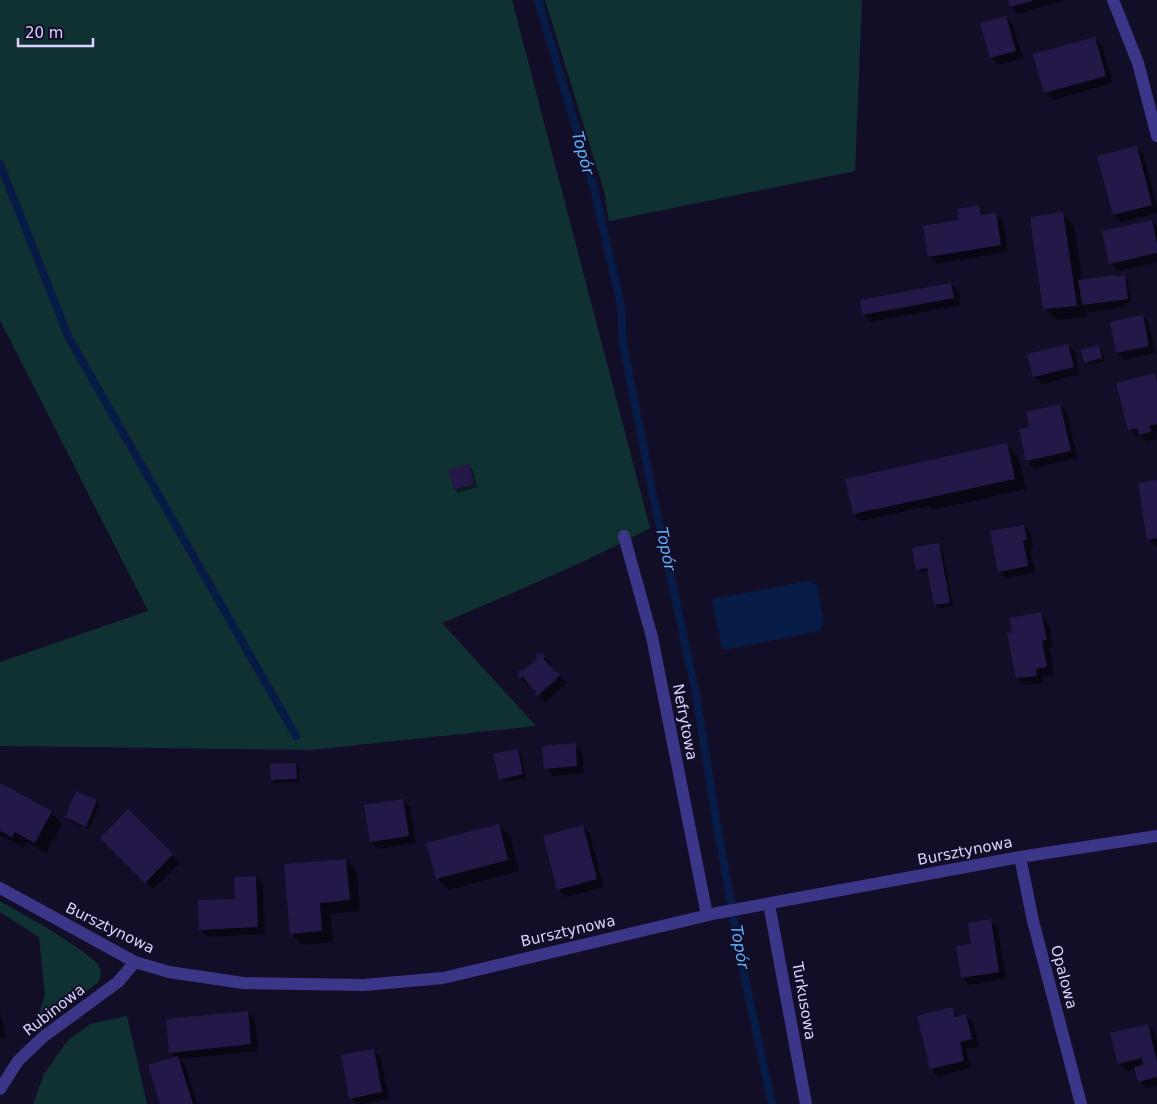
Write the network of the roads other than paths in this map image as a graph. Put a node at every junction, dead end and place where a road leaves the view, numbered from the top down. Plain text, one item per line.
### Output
1 (1113, 0) edge
2 (1157, 136) edge
3 (624, 536) dead end
4 (1157, 836) edge
5 (1020, 857) junction
6 (0, 888) edge
7 (769, 904) junction
8 (712, 914) junction
9 (135, 962) junction
10 (0, 1089) edge
11 (806, 1104) edge
12 (1081, 1104) edge

1 - 2 street
3 - 8 street, Nefrytowa
4 - 5 street, Bursztynowa
5 - 7 street, Bursztynowa
5 - 12 street, Opalowa
6 - 9 street, Bursztynowa
7 - 8 street, Bursztynowa
7 - 11 street, Turkusowa
8 - 9 street, Bursztynowa
9 - 10 street, Rubinowa

